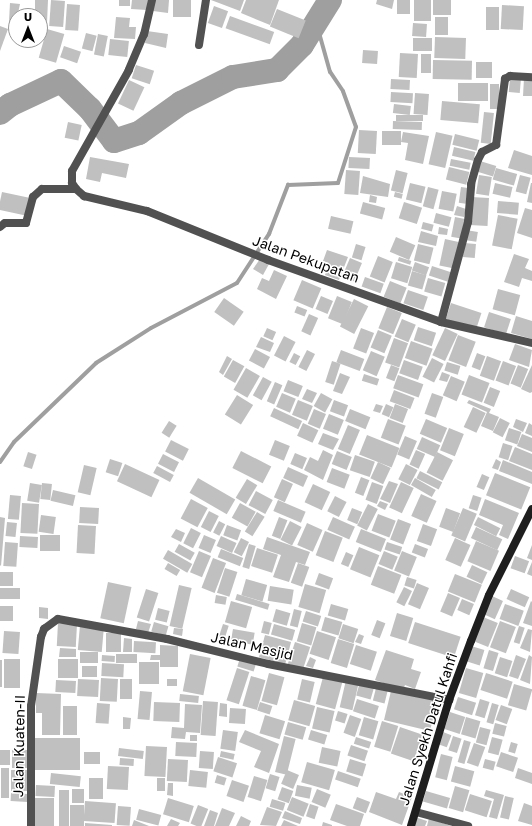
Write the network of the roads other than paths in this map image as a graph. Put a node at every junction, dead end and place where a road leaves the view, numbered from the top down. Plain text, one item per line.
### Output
1 (152, 0) edge
2 (206, 0) edge
3 (199, 45) dead end
4 (532, 77) edge
5 (76, 189) junction
6 (0, 227) edge
7 (441, 322) junction
8 (532, 343) edge
9 (532, 509) edge
10 (50, 623) joint
11 (448, 700) junction
12 (416, 812) junction
13 (31, 826) edge
14 (411, 826) edge
15 (468, 826) edge

1 - 5 street
2 - 3 street
4 - 7 street
5 - 6 street
5 - 7 street, Jalan Pekupatan
7 - 8 street, Jalan Pekupatan
9 - 11 street, Jalan Syekh Datul Kahfi
10 - 11 street, Jalan Masjid
10 - 13 street, Jalan Kuaten-II
11 - 12 street, Jalan Syekh Datul Kahfi
12 - 14 street, Jalan Syekh Datul Kahfi
12 - 15 street

